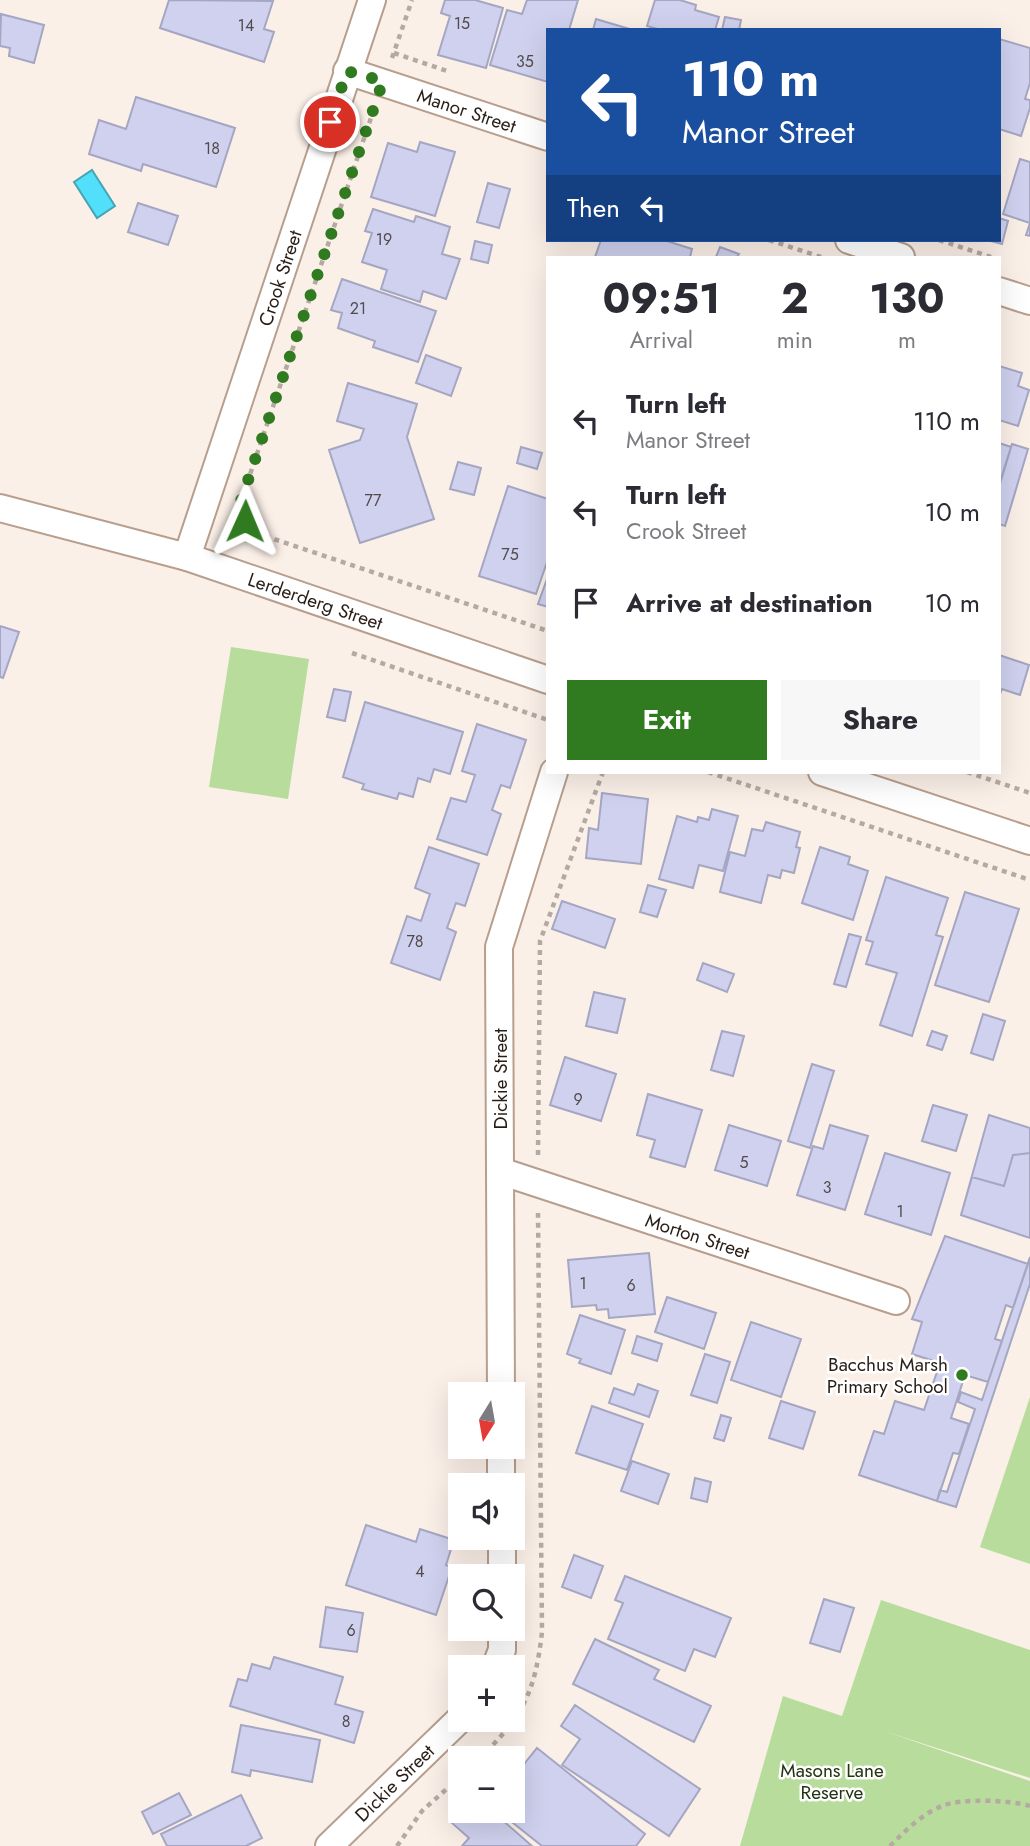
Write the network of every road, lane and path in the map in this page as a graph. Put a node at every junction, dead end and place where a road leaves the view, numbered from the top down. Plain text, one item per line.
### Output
1 (372, 0) edge
2 (412, 0) edge
3 (347, 71) junction
4 (383, 81) junction
5 (546, 136) edge
6 (775, 242) edge
7 (855, 242) edge
8 (945, 242) edge
9 (818, 256) edge
10 (898, 256) edge
11 (988, 256) edge
12 (1001, 292) edge
13 (1030, 301) edge
14 (0, 508) edge
15 (187, 557) junction
16 (546, 630) edge
17 (352, 653) dead end
18 (546, 679) edge
19 (546, 719) edge
20 (553, 774) edge
21 (602, 774) edge
22 (714, 774) edge
23 (828, 774) edge
24 (973, 774) edge
25 (1030, 793) edge
26 (1030, 841) edge
27 (1030, 880) edge
28 (500, 1171) junction
29 (540, 1184) junction
30 (896, 1301) dead end
31 (501, 1382) edge
32 (448, 1731) edge
33 (491, 1746) edge
34 (448, 1788) edge
35 (1030, 1806) edge
36 (329, 1846) edge
37 (397, 1846) edge
38 (890, 1846) edge

1 - 3 street, Crook Street
2 - 4 path
3 - 4 street, Manor Street
3 - 15 street, Crook Street
4 - 5 street, Manor Street
4 - 16 path
6 - 9 path
7 - 10 street
8 - 11 path
12 - 13 street
14 - 15 street, Lerderderg Street
15 - 18 street, Lerderderg Street
17 - 19 path
20 - 28 street, Dickie Street
21 - 29 path
22 - 27 path
23 - 26 street
24 - 25 path
28 - 29 street, Morton Street
28 - 31 street, Dickie Street
29 - 30 street, Morton Street
29 - 33 path
32 - 36 street, Dickie Street
34 - 37 path
35 - 38 path

